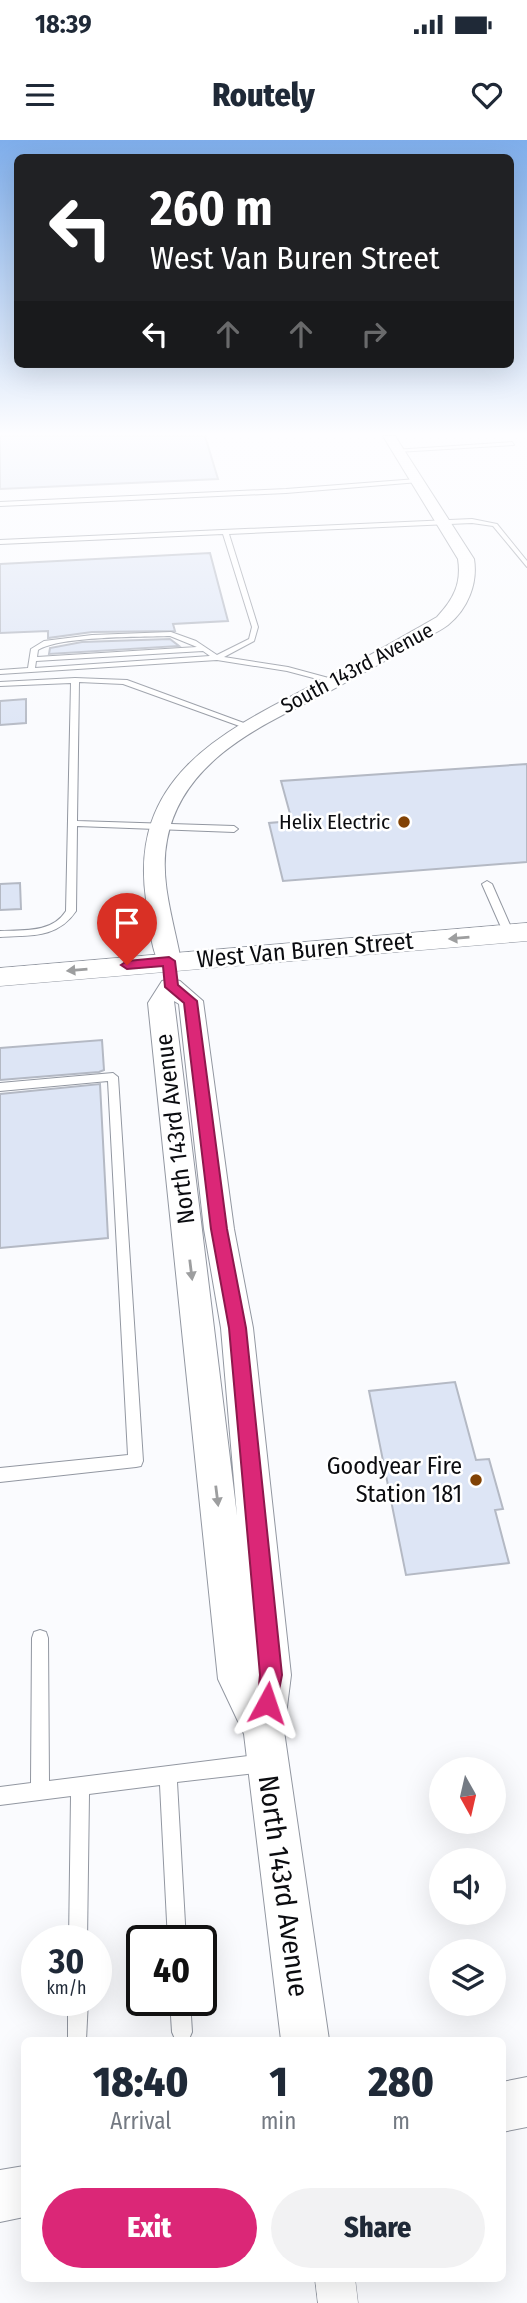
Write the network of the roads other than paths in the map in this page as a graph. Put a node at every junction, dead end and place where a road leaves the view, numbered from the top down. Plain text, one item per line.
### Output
1 (103, 537) edge
2 (227, 537) edge
3 (452, 537) edge
4 (504, 537) edge
5 (0, 542) edge
6 (526, 561) edge
7 (207, 649) junction
8 (217, 658) junction
9 (32, 659) junction
10 (31, 670) junction
11 (0, 672) edge
12 (75, 680) junction
13 (333, 682) junction
14 (0, 684) edge
15 (248, 726) junction
16 (71, 823) junction
17 (158, 827) junction
18 (234, 829) dead end
19 (487, 884) dead end
20 (0, 934) edge
21 (521, 941) edge
22 (170, 974) junction
23 (0, 977) edge
24 (0, 1001) edge
25 (0, 1087) edge
26 (0, 1475) edge
27 (40, 1638) dead end
28 (266, 1746) junction
29 (168, 1775) junction
30 (80, 1787) junction
31 (40, 1791) junction
32 (0, 1796) edge
33 (78, 1925) edge
34 (176, 1925) edge
35 (78, 2016) edge
36 (181, 2016) edge
37 (182, 2032) dead end
38 (77, 2037) edge
39 (305, 2037) edge
40 (527, 2102) edge
41 (506, 2105) edge
42 (21, 2192) edge
43 (0, 2196) edge
44 (335, 2282) edge
45 (338, 2303) edge

1 - 5 lane
2 - 8 lane
3 - 13 street, South 143rd Avenue
4 - 6 lane
7 - 8 lane
7 - 9 lane
7 - 9 lane
8 - 10 lane
8 - 13 lane
9 - 10 lane
10 - 11 lane
12 - 14 lane
12 - 15 lane
12 - 16 lane
13 - 15 street, South 143rd Avenue
15 - 17 street, South 143rd Avenue
16 - 17 lane
16 - 20 lane
17 - 18 lane
17 - 22 street, South 143rd Avenue
19 - 21 lane
21 - 22 main road, West Van Buren Street
22 -> 23 main road, West Van Buren Street
22 - 24 main road, West Van Buren Street
22 - 28 street, North 143rd Avenue
25 - 26 lane
27 - 31 lane
28 - 29 lane
28 - 39 street, North 143rd Avenue
29 - 30 lane
29 - 34 lane
30 - 31 lane
30 - 33 lane
31 - 32 lane
35 - 38 lane
36 - 37 lane
40 - 41 street
42 - 43 street
44 - 45 street

